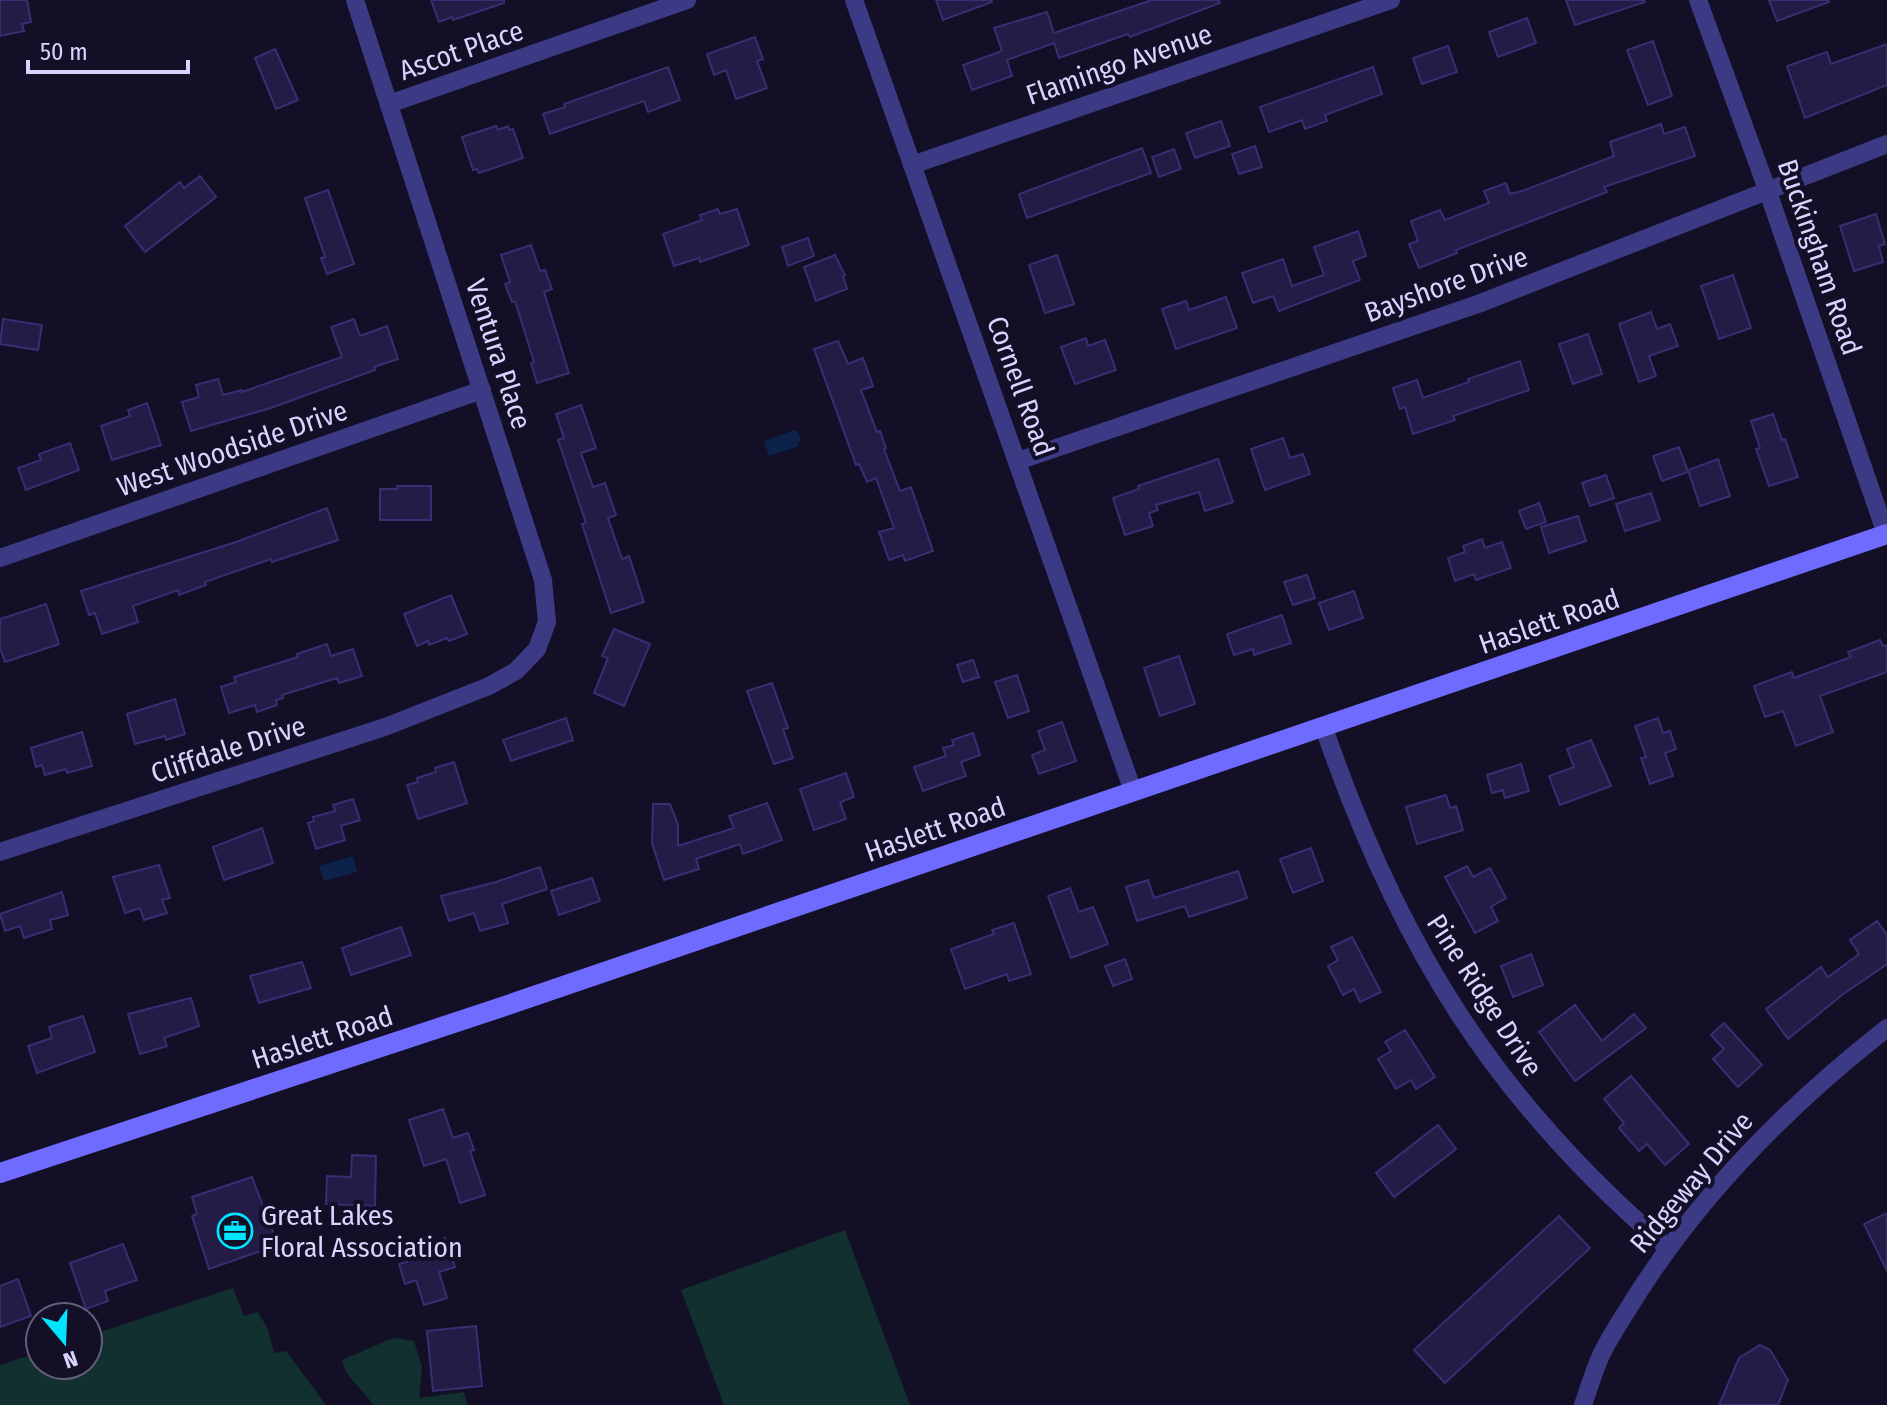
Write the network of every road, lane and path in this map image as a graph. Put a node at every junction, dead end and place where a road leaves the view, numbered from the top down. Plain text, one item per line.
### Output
1 (355, 0) edge
2 (687, 0) edge
3 (854, 0) edge
4 (1698, 0) edge
5 (1386, 1) edge
6 (389, 104) junction
7 (1887, 144) edge
8 (912, 165) junction
9 (1767, 189) junction
10 (482, 390) junction
11 (1018, 461) junction
12 (1886, 534) edge
13 (0, 558) edge
14 (471, 694) joint
15 (1324, 728) junction
16 (1133, 791) junction
17 (0, 852) edge
18 (1887, 1028) edge
19 (0, 1173) edge
20 (1668, 1248) junction
21 (1583, 1405) edge

1 - 6 street, Ventura Place
2 - 6 street, Ascot Place
3 - 8 street, Cornell Road
4 - 9 street, Buckingham Road
5 - 8 street, Flamingo Avenue
6 - 10 street, Ventura Place
7 - 9 street, Bayshore Drive
8 - 11 street, Cornell Road
9 - 11 street, Bayshore Drive
9 - 12 street, Buckingham Road
10 - 13 street, West Woodside Drive
10 - 14 street, Ventura Place
11 - 16 street, Cornell Road
12 - 15 street, Haslett Road
14 - 17 street, Cliffdale Drive
15 - 16 street, Haslett Road
15 - 20 street, Pine Ridge Drive
16 - 19 street, Haslett Road
18 - 20 street, Ridgeway Drive
20 - 21 street, Ridgeway Drive

